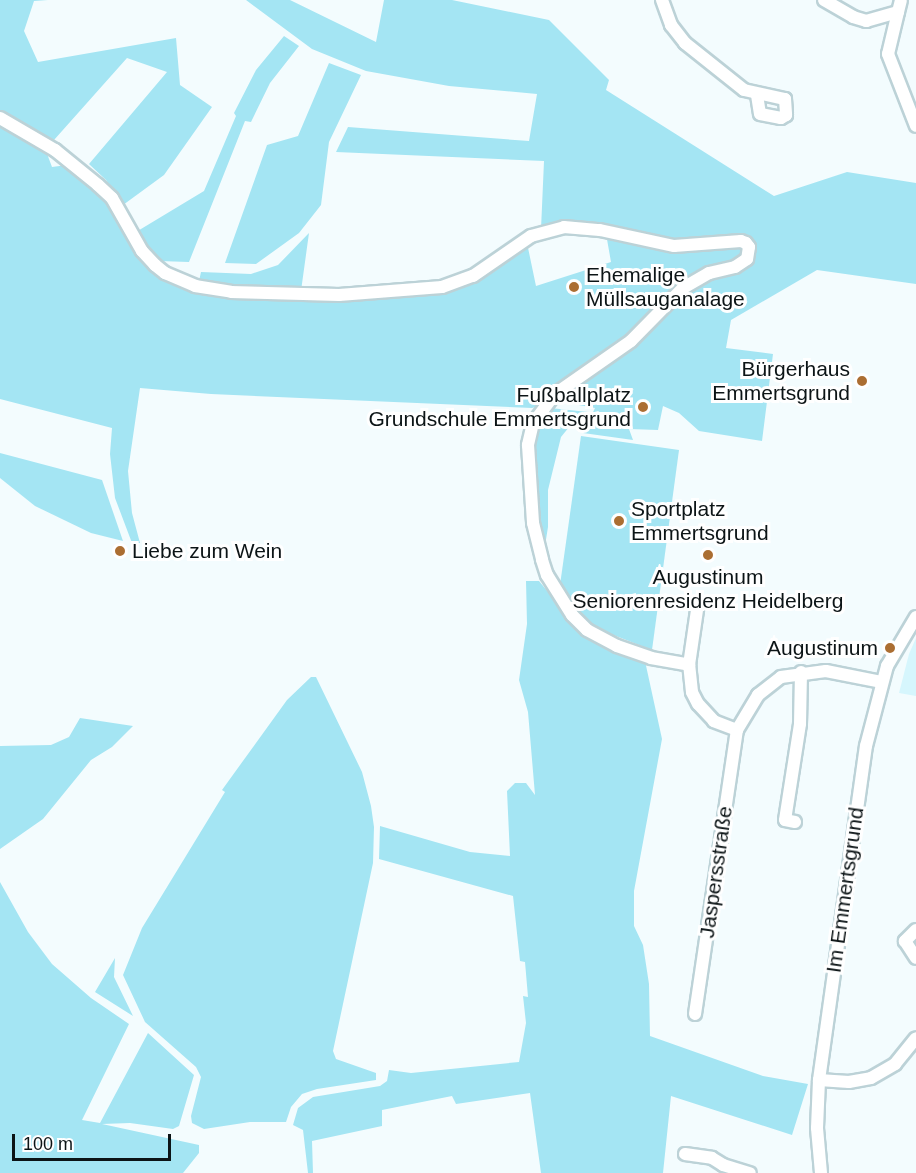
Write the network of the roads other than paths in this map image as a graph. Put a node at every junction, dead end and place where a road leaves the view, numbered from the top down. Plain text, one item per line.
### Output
1 (662, 0) edge
2 (824, 0) edge
3 (900, 6) edge
4 (757, 94) dead end
5 (0, 118) edge
6 (916, 126) edge
7 (698, 603) dead end
8 (916, 617) edge
9 (689, 665) junction
10 (801, 672) junction
11 (881, 682) junction
12 (737, 730) junction
13 (795, 822) dead end
14 (916, 930) edge
15 (916, 958) edge
16 (695, 1014) dead end
17 (916, 1038) edge
18 (818, 1085) junction
19 (685, 1154) dead end
20 (750, 1173) edge
21 (821, 1173) edge

1 - 4 street
2 - 3 street
3 - 6 street
5 - 9 street
7 - 9 street
8 - 11 street, Im Emmertsgrund
9 - 12 street
10 - 11 street, Jaspersstraße
10 - 12 street, Jaspersstraße
10 - 13 street
11 - 18 street, Im Emmertsgrund
12 - 16 street, Jaspersstraße
14 - 15 street
17 - 18 street
18 - 21 street, Im Emmertsgrund
19 - 20 street

